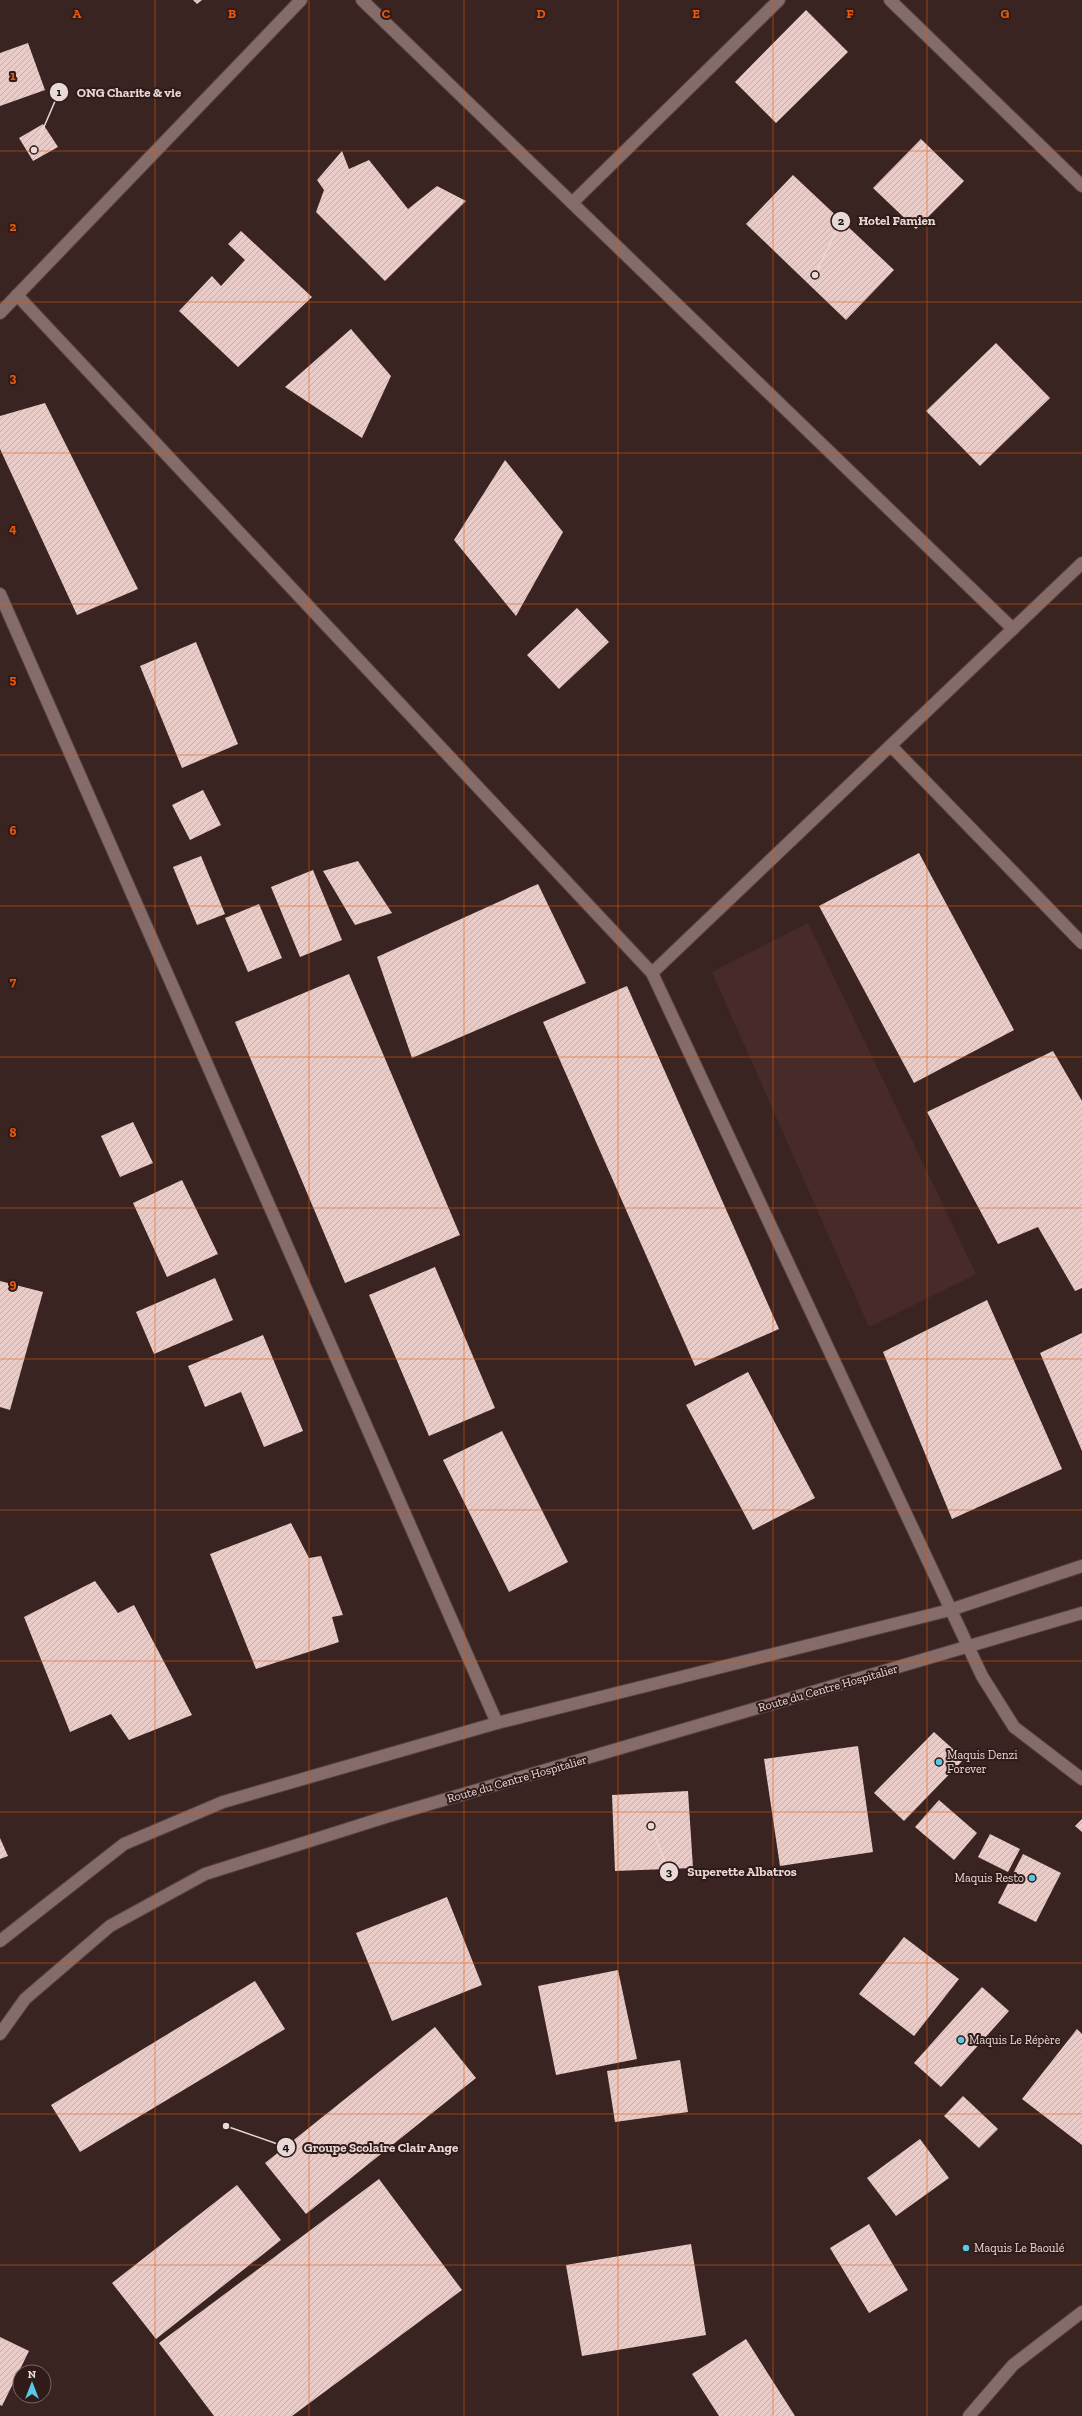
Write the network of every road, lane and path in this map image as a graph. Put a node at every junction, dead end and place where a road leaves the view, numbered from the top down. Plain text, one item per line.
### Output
1 (301, 0) edge
2 (362, 0) edge
3 (780, 0) edge
4 (890, 0) edge
5 (1082, 186) edge
6 (572, 203) junction
7 (17, 295) junction
8 (0, 313) edge
9 (1082, 563) edge
10 (0, 594) edge
11 (1013, 629) junction
12 (891, 746) junction
13 (1082, 943) edge
14 (652, 973) junction
15 (1082, 1566) edge
16 (950, 1610) junction
17 (1082, 1614) edge
18 (968, 1647) junction
19 (497, 1723) junction
20 (1082, 1779) edge
21 (0, 1940) edge
22 (0, 2034) edge
23 (1082, 2312) edge
24 (969, 2416) edge

1 - 7 street
2 - 6 street
3 - 6 street
4 - 5 street
6 - 11 street
7 - 8 street
7 - 14 street
9 - 11 street
10 - 19 street
11 - 12 street
12 - 13 street
12 - 14 street
14 - 16 street
15 - 16 street
16 - 18 street
16 - 19 street
17 - 18 street, Route du Centre Hospitalier
18 - 20 street
18 - 22 street, Route du Centre Hospitalier
19 - 21 street
23 - 24 street

